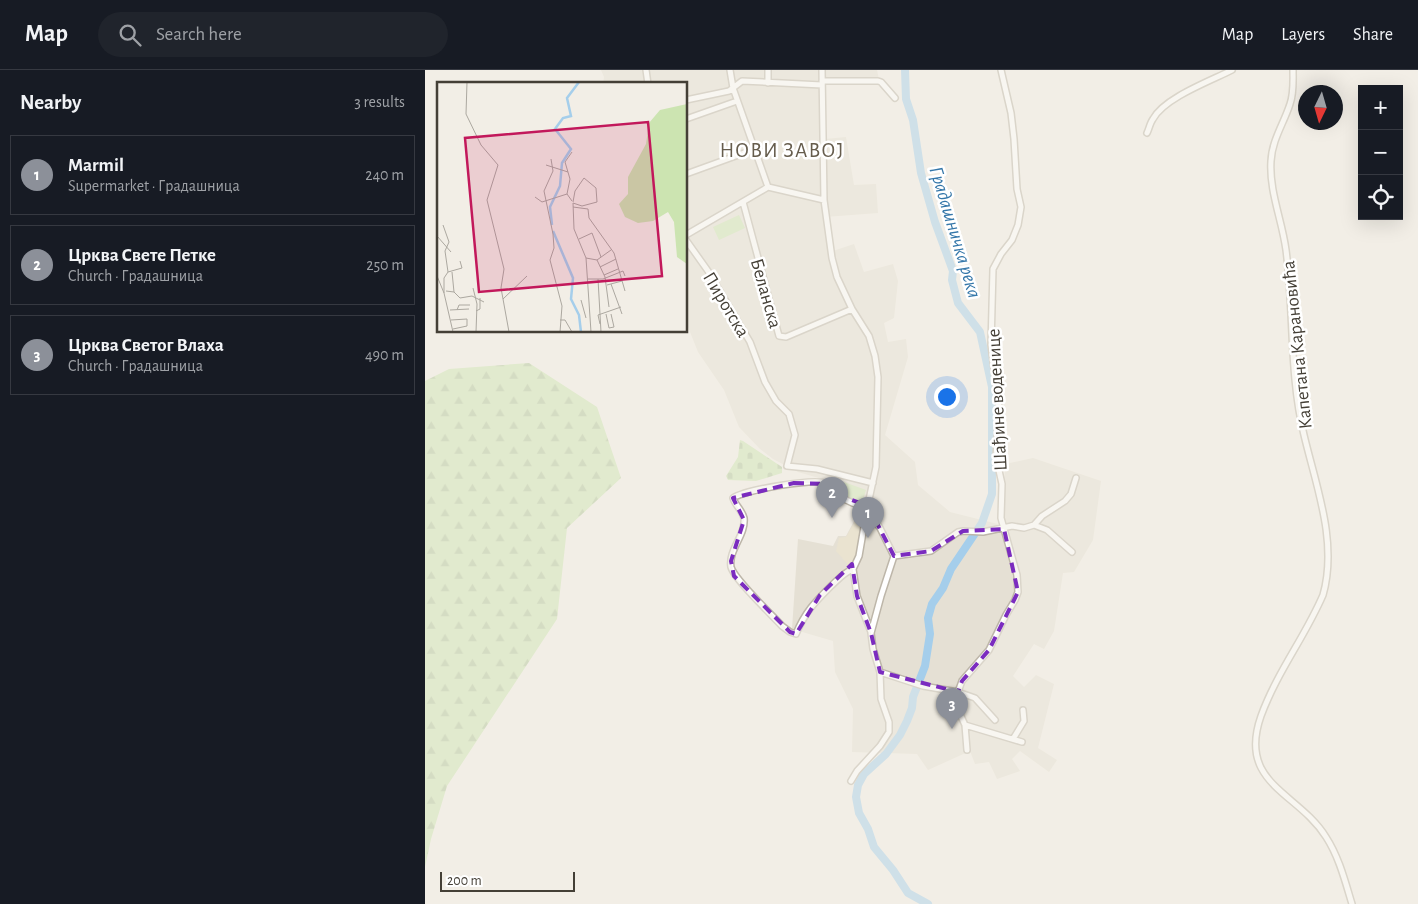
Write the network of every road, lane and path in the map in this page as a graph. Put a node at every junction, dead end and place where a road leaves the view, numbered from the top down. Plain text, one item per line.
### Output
1 (730, 70) edge
2 (768, 70) edge
3 (821, 70) edge
4 (1001, 70) edge
5 (1232, 70) edge
6 (1293, 70) edge
7 (768, 82) junction
8 (822, 83) junction
9 (733, 88) junction
10 (895, 98) dead end
11 (687, 100) edge
12 (737, 100) junction
13 (687, 118) edge
14 (1147, 134) dead end
15 (755, 149) junction
16 (687, 174) edge
17 (768, 187) junction
18 (825, 200) junction
19 (743, 202) junction
20 (687, 234) edge
21 (687, 241) edge
22 (852, 309) junction
23 (1076, 478) dead end
24 (873, 483) junction
25 (868, 507) junction
26 (1035, 525) junction
27 (1004, 529) junction
28 (1073, 552) dead end
29 (894, 556) junction
30 (853, 569) junction
31 (871, 633) junction
32 (880, 672) junction
33 (958, 692) junction
34 (1023, 710) dead end
35 (995, 720) dead end
36 (965, 725) junction
37 (1013, 739) junction
38 (1022, 742) dead end
39 (967, 750) dead end
40 (851, 781) dead end
41 (1352, 904) edge

1 - 9 street
2 - 7 street
3 - 8 street
4 - 27 street, Шађине воденице
5 - 14 street
6 - 41 street, Капетана Карановића
7 - 8 street
7 - 9 street
8 - 10 street
8 - 18 street
9 - 11 street
9 - 12 street
12 - 13 street
12 - 15 street
15 - 16 street
15 - 17 street
17 - 18 street
17 - 19 street
18 - 22 street
19 - 20 street
19 - 22 street, Беланска
21 - 24 street, Пиротска
22 - 24 street
23 - 26 street
24 - 25 street
25 - 29 street
25 - 30 street
25 - 30 street
26 - 27 street
26 - 28 street
27 - 29 street
27 - 33 street, Шађине воденице
29 - 31 street
30 - 31 street
31 - 32 street
32 - 33 street
32 - 40 street
33 - 35 street
33 - 36 street
34 - 37 street
36 - 37 street
36 - 39 street
37 - 38 street

